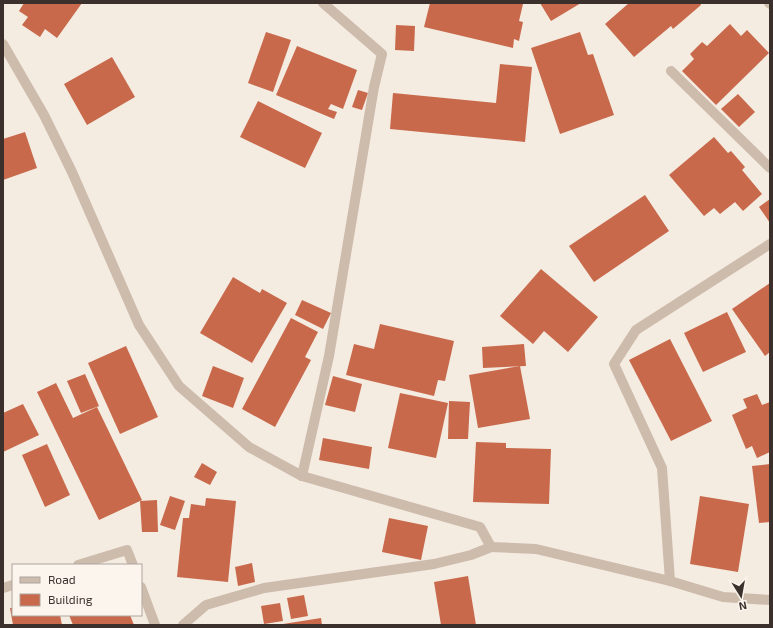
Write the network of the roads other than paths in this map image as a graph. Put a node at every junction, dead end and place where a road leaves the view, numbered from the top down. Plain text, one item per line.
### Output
1 (323, 3) edge
2 (3, 44) edge
3 (671, 71) dead end
4 (770, 168) edge
5 (770, 244) edge
6 (302, 476) junction
7 (491, 548) junction
8 (81, 564) edge
9 (133, 564) edge
10 (670, 581) junction
11 (142, 590) edge
12 (770, 600) edge
13 (156, 625) edge
14 (183, 625) edge

1 - 6 street
2 - 6 street
3 - 4 street
5 - 10 street
6 - 7 street
7 - 10 street
7 - 14 street
8 - 9 street
10 - 12 street
11 - 13 street

